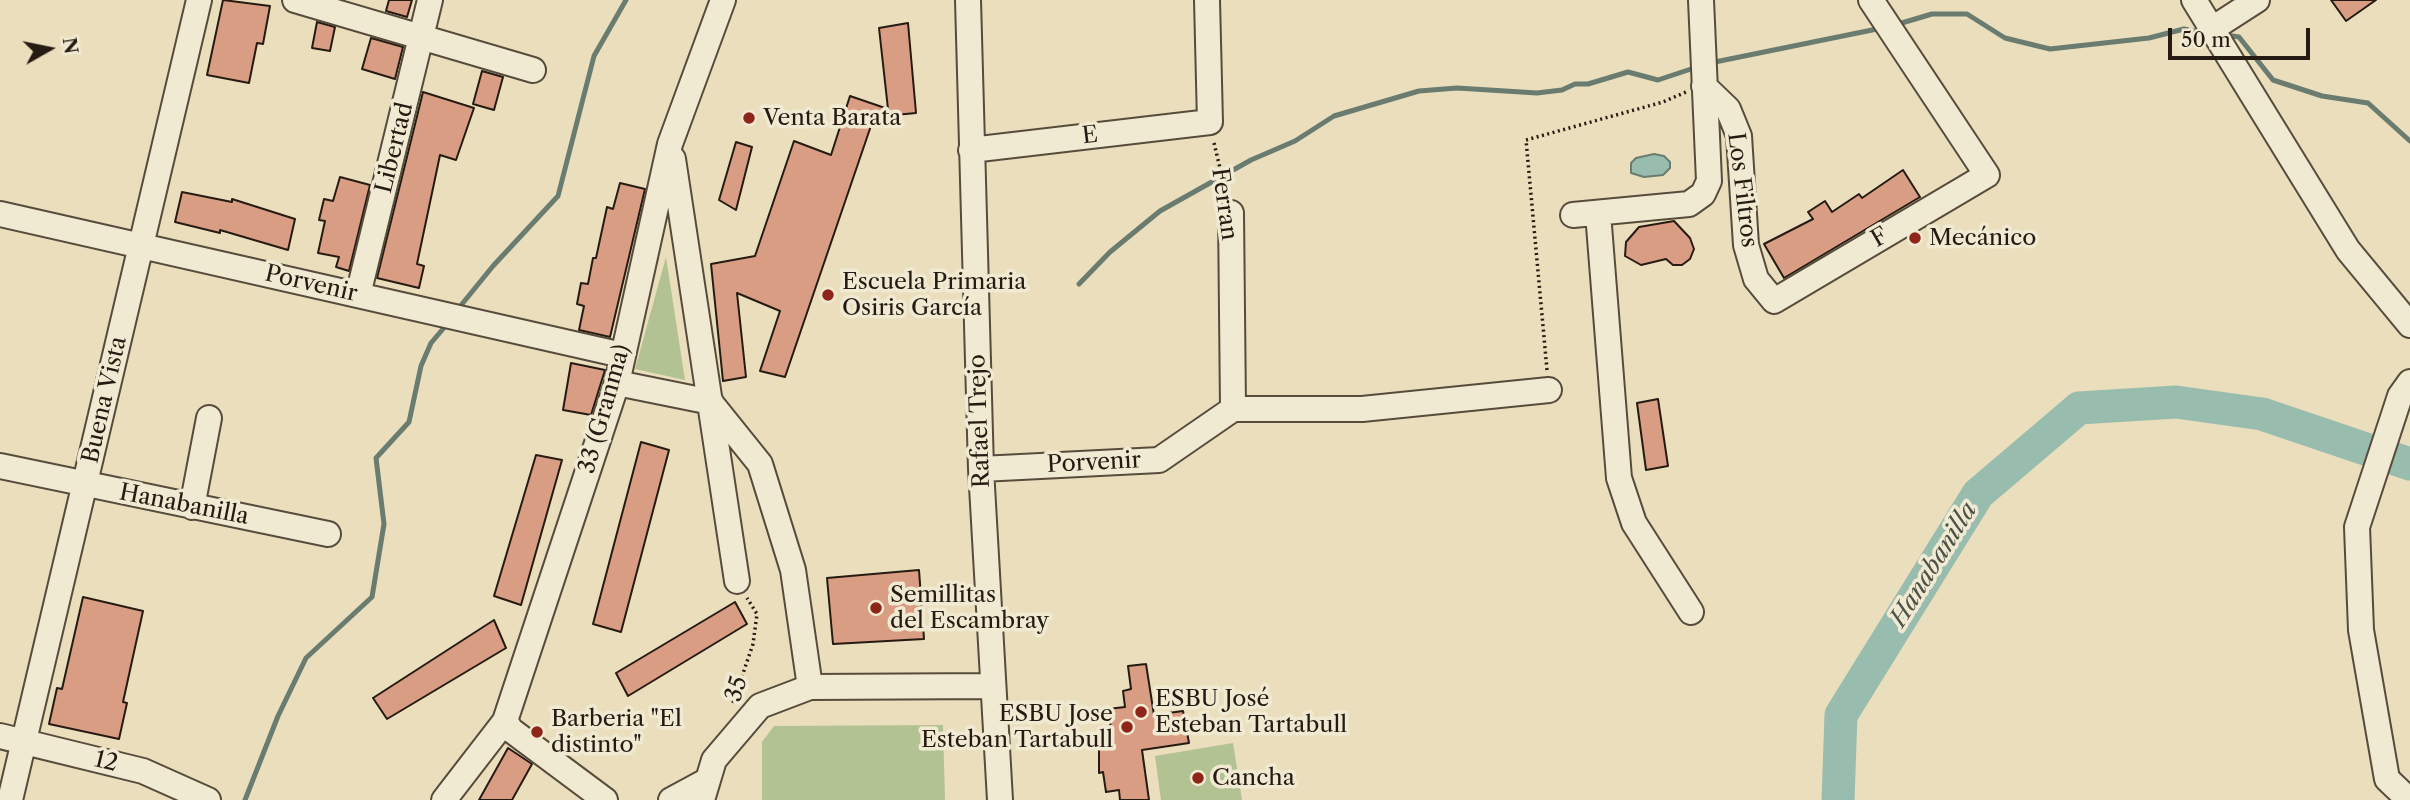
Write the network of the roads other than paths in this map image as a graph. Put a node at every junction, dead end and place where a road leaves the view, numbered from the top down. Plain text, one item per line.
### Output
1 (199, 0) edge
2 (295, 0) edge
3 (430, 0) edge
4 (723, 0) edge
5 (968, 0) edge
6 (1207, 0) edge
7 (1701, 0) edge
8 (2194, 0) edge
9 (2256, 0) edge
10 (1883, 17) edge
11 (2212, 29) junction
12 (423, 38) junction
13 (533, 70) dead end
14 (1704, 86) junction
15 (670, 145) junction
16 (971, 150) junction
17 (1231, 212) road end
18 (1598, 213) junction
19 (0, 214) edge
20 (1573, 215) dead end
21 (140, 246) junction
22 (358, 295) junction
23 (1773, 301) joint
24 (2410, 325) edge
25 (622, 355) junction
26 (617, 383) junction
27 (2405, 389) edge
28 (1549, 390) dead end
29 (711, 402) junction
30 (1233, 409) junction
31 (209, 418) dead end
32 (0, 466) edge
33 (981, 469) junction
34 (86, 486) junction
35 (192, 507) junction
36 (328, 534) dead end
37 (737, 581) road end
38 (1691, 612) dead end
39 (993, 686) junction
40 (810, 687) junction
41 (505, 721) junction
42 (0, 736) edge
43 (25, 742) junction
44 (708, 780) edge
45 (161, 790) edge
46 (198, 795) edge
47 (10, 800) edge
48 (444, 800) edge
49 (605, 800) edge
50 (671, 800) edge
51 (1000, 800) edge
52 (2409, 800) edge

1 - 21 street, Buena Vista
2 - 12 street
3 - 12 street, Libertad
4 - 15 street, 33 (Granma)
5 - 16 street, Rafael Trejo
6 - 16 street, E
7 - 14 street
8 - 11 street
9 - 11 street
10 - 23 street, F
11 - 24 street
12 - 13 street
12 - 22 street, Libertad
14 - 18 street
14 - 23 street, Los Filtros
15 - 25 street, 33 (Granma)
15 - 29 street
16 - 33 street, Rafael Trejo
17 - 30 street, Ferran
18 - 20 street
18 - 38 street
19 - 21 street, Porvenir
21 - 22 street, Porvenir
21 - 34 street, Buena Vista
22 - 25 street, Porvenir
25 - 26 street, 33 (Granma)
26 - 29 street
26 - 41 street, 33 (Granma)
27 - 52 street
28 - 30 street
29 - 37 street
29 - 40 street
30 - 33 street, Porvenir
31 - 35 street
32 - 34 street, Hanabanilla
33 - 39 street, Rafael Trejo
34 - 35 street, Hanabanilla
34 - 43 street, Buena Vista
35 - 36 street, Hanabanilla
39 - 40 street
39 - 51 street, Rafael Trejo
40 - 44 street
41 - 48 street, 33 (Granma)
41 - 49 street
42 - 43 street, 12
43 - 45 street, 12
43 - 47 street, Buena Vista
44 - 50 street
45 - 46 street, 12

